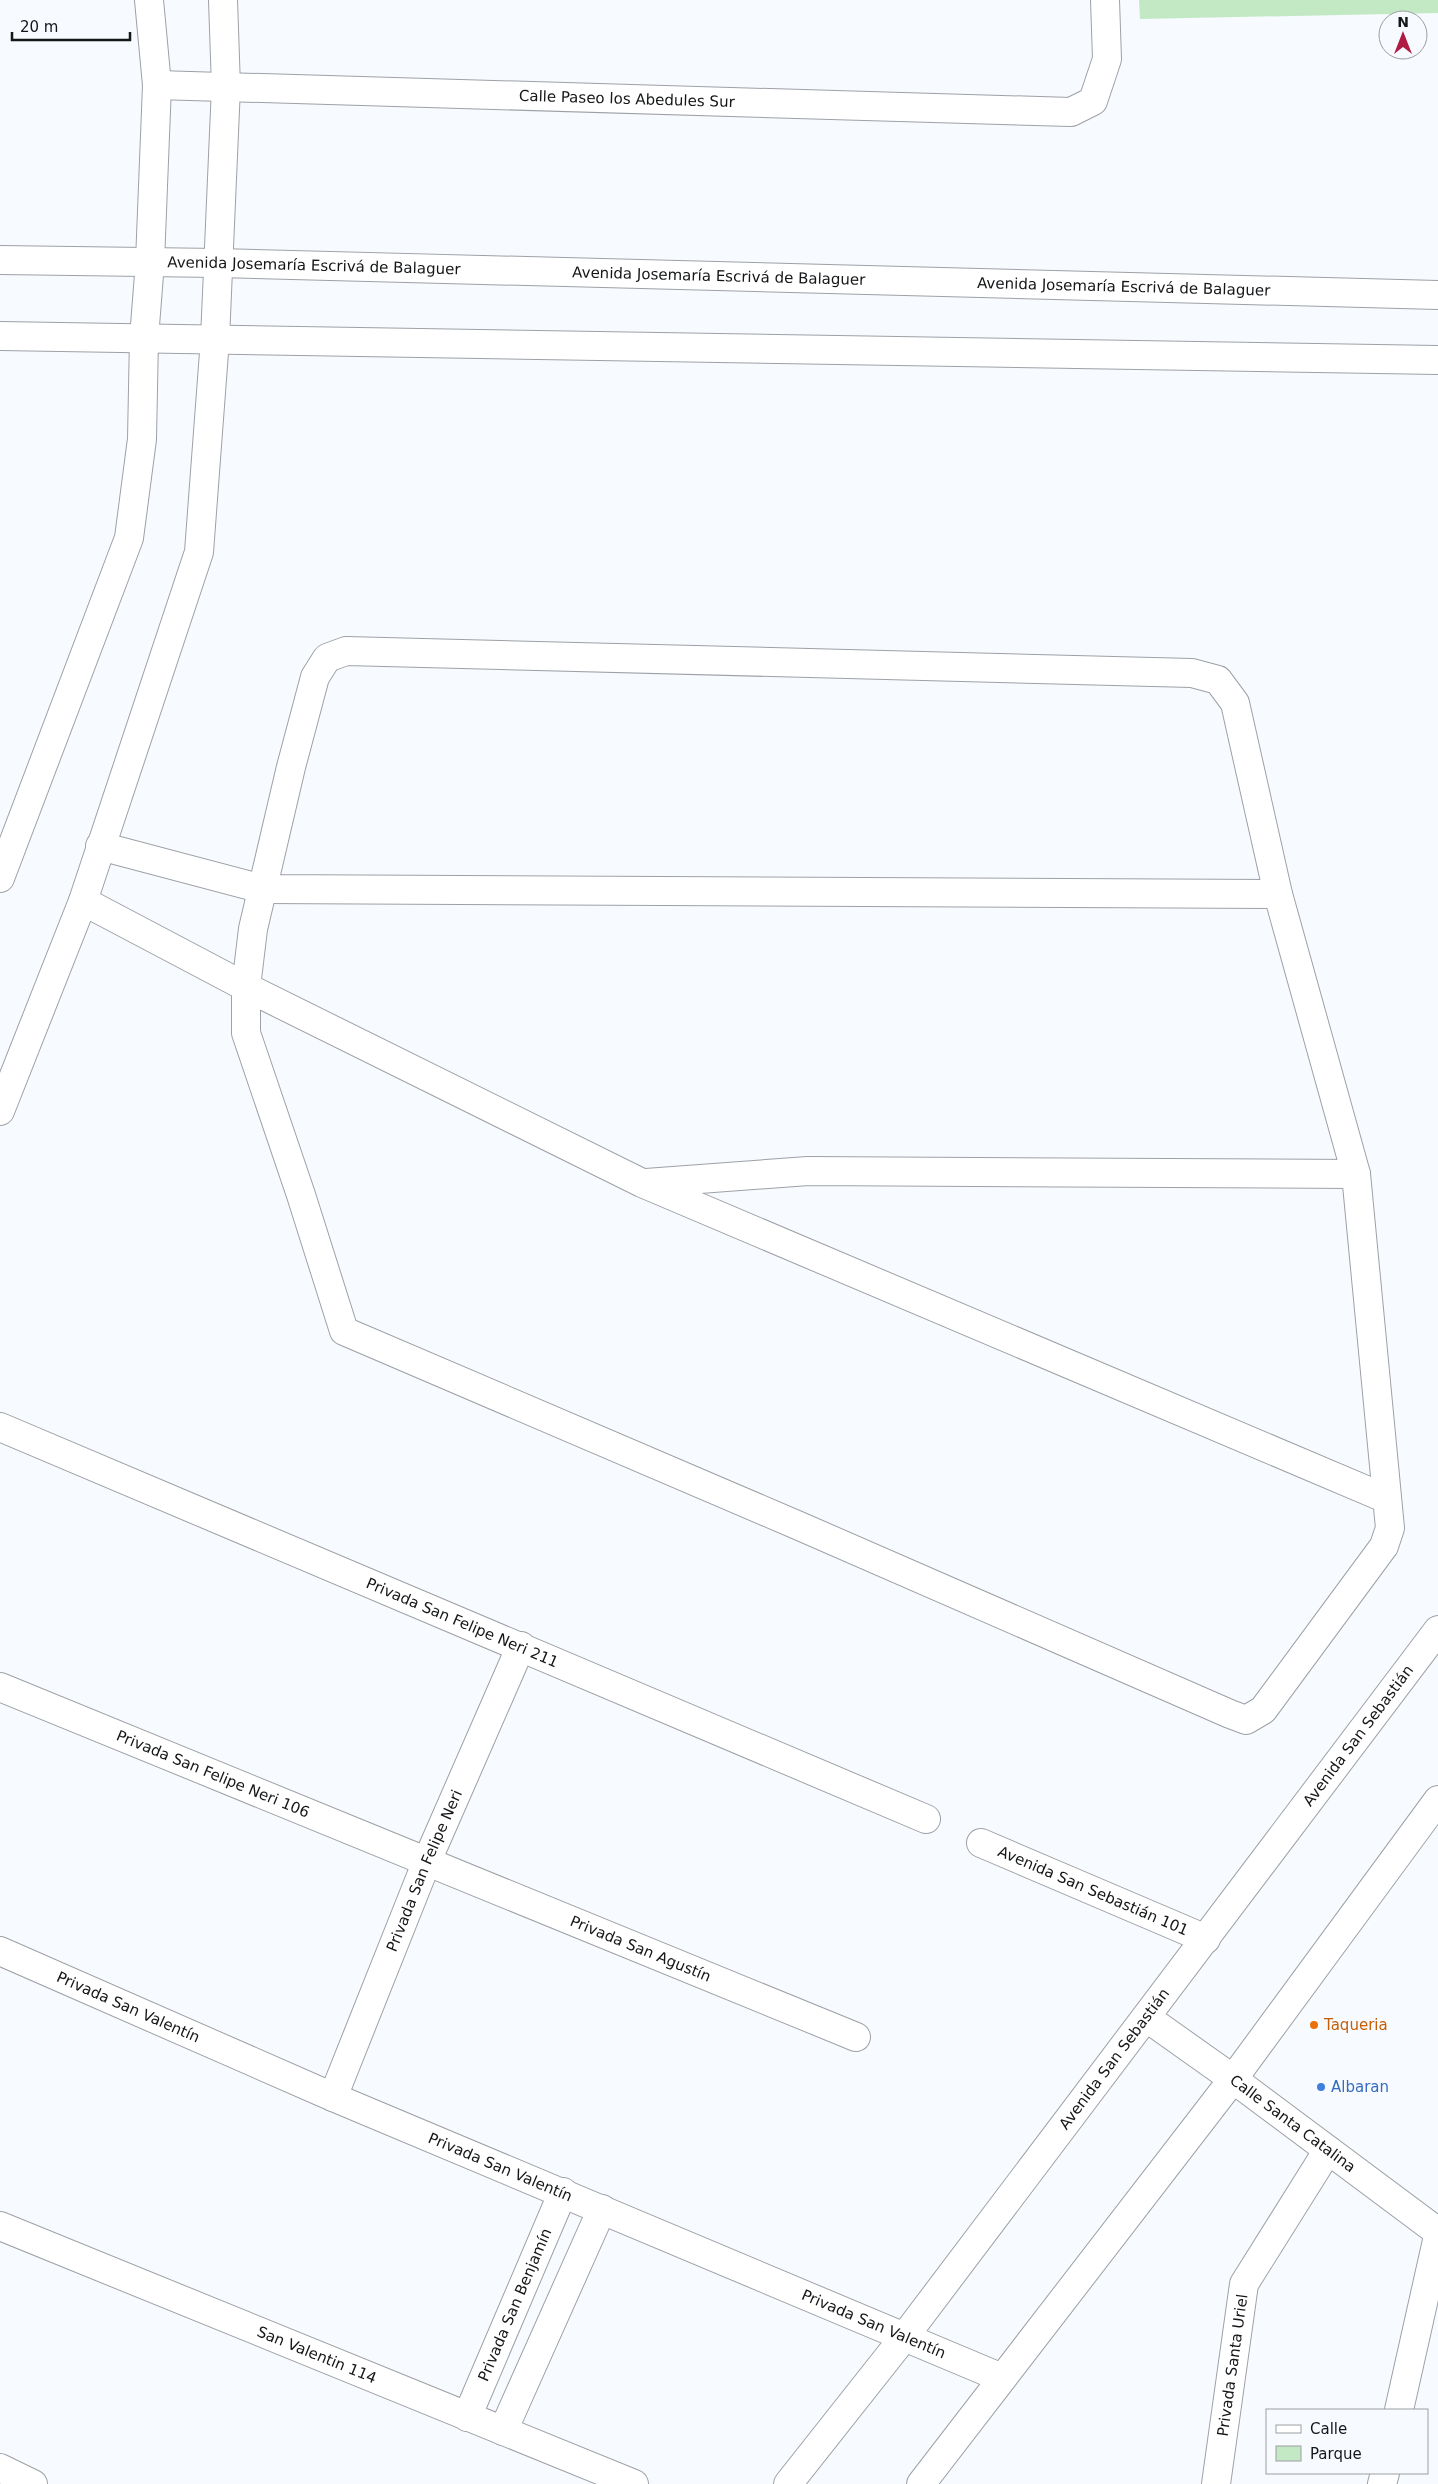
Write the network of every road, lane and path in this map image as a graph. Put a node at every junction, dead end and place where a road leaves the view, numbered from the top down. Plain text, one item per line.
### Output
1 (149, 0) edge
2 (223, 0) edge
3 (1105, 0) edge
4 (157, 85) junction
5 (226, 87) junction
6 (0, 260) edge
7 (150, 262) junction
8 (218, 263) junction
9 (1438, 295) edge
10 (0, 336) edge
11 (144, 338) junction
12 (215, 339) junction
13 (1438, 360) edge
14 (100, 846) junction
15 (0, 878) edge
16 (263, 889) junction
17 (1278, 894) junction
18 (83, 901) junction
19 (246, 987) junction
20 (0, 1111) edge
21 (1356, 1174) junction
22 (642, 1183) junction
23 (0, 1427) edge
24 (1387, 1499) junction
25 (1438, 1630) edge
26 (521, 1646) junction
27 (0, 1687) edge
28 (1438, 1800) edge
29 (926, 1819) dead end
30 (981, 1843) dead end
31 (427, 1861) junction
32 (1206, 1939) junction
33 (0, 1951) edge
34 (1147, 2018) junction
35 (856, 2037) dead end
36 (1233, 2079) junction
37 (333, 2097) junction
38 (1328, 2150) junction
39 (563, 2192) junction
40 (602, 2208) junction
41 (0, 2226) edge
42 (1438, 2232) edge
43 (1438, 2236) edge
44 (905, 2336) junction
45 (1002, 2378) junction
46 (1399, 2409) edge
47 (467, 2417) junction
48 (502, 2431) junction
49 (0, 2468) edge
50 (33, 2484) edge
51 (634, 2484) edge
52 (788, 2484) edge
53 (921, 2484) edge
54 (1216, 2484) edge

1 - 4 street
2 - 5 street
3 - 5 street, Calle Paseo los Abedules Sur
4 - 5 street, Calle Paseo los Abedules Sur
4 - 7 street
5 - 8 street
6 - 7 street, Avenida Josemaría Escrivá de Balaguer
7 - 8 street, Avenida Josemaría Escrivá de Balaguer
7 - 11 street
8 - 9 street, Avenida Josemaría Escrivá de Balaguer
8 - 12 street
10 - 11 street
11 - 12 street
11 - 15 street
12 - 13 street
12 - 14 street
14 - 16 street
14 - 18 street
16 - 17 street
16 - 17 street
16 - 19 street
17 - 21 street
18 - 19 street
18 - 20 street
19 - 22 street
19 - 24 street
21 - 22 street
21 - 24 street
22 - 24 street
23 - 26 street, Privada San Felipe Neri 211
25 - 32 street, Avenida San Sebastián
26 - 29 street, Privada San Felipe Neri 211
26 - 31 street, Privada San Felipe Neri
27 - 31 street, Privada San Felipe Neri 106
28 - 36 street
30 - 32 street, Avenida San Sebastián 101
31 - 35 street, Privada San Agustín
31 - 37 street, Privada San Felipe Neri
32 - 34 street, Avenida San Sebastián
33 - 37 street, Privada San Valentín
34 - 36 street, Calle Santa Catalina
34 - 44 street, Avenida San Sebastián
36 - 38 street, Calle Santa Catalina
36 - 45 street
37 - 39 street, Privada San Valentín
38 - 42 street, Calle Santa Catalina
38 - 54 street, Privada Santa Uriel
39 - 40 street, Privada San Valentín
39 - 47 street, Privada San Benjamín
40 - 44 street, Privada San Valentín
40 - 48 street
41 - 47 street, San Valentin 114
43 - 46 street
44 - 45 street, Privada San Valentín
44 - 52 street, Avenida San Sebastián
45 - 53 street
47 - 48 street, San Valentin 114
48 - 51 street, San Valentin 114
49 - 50 street

